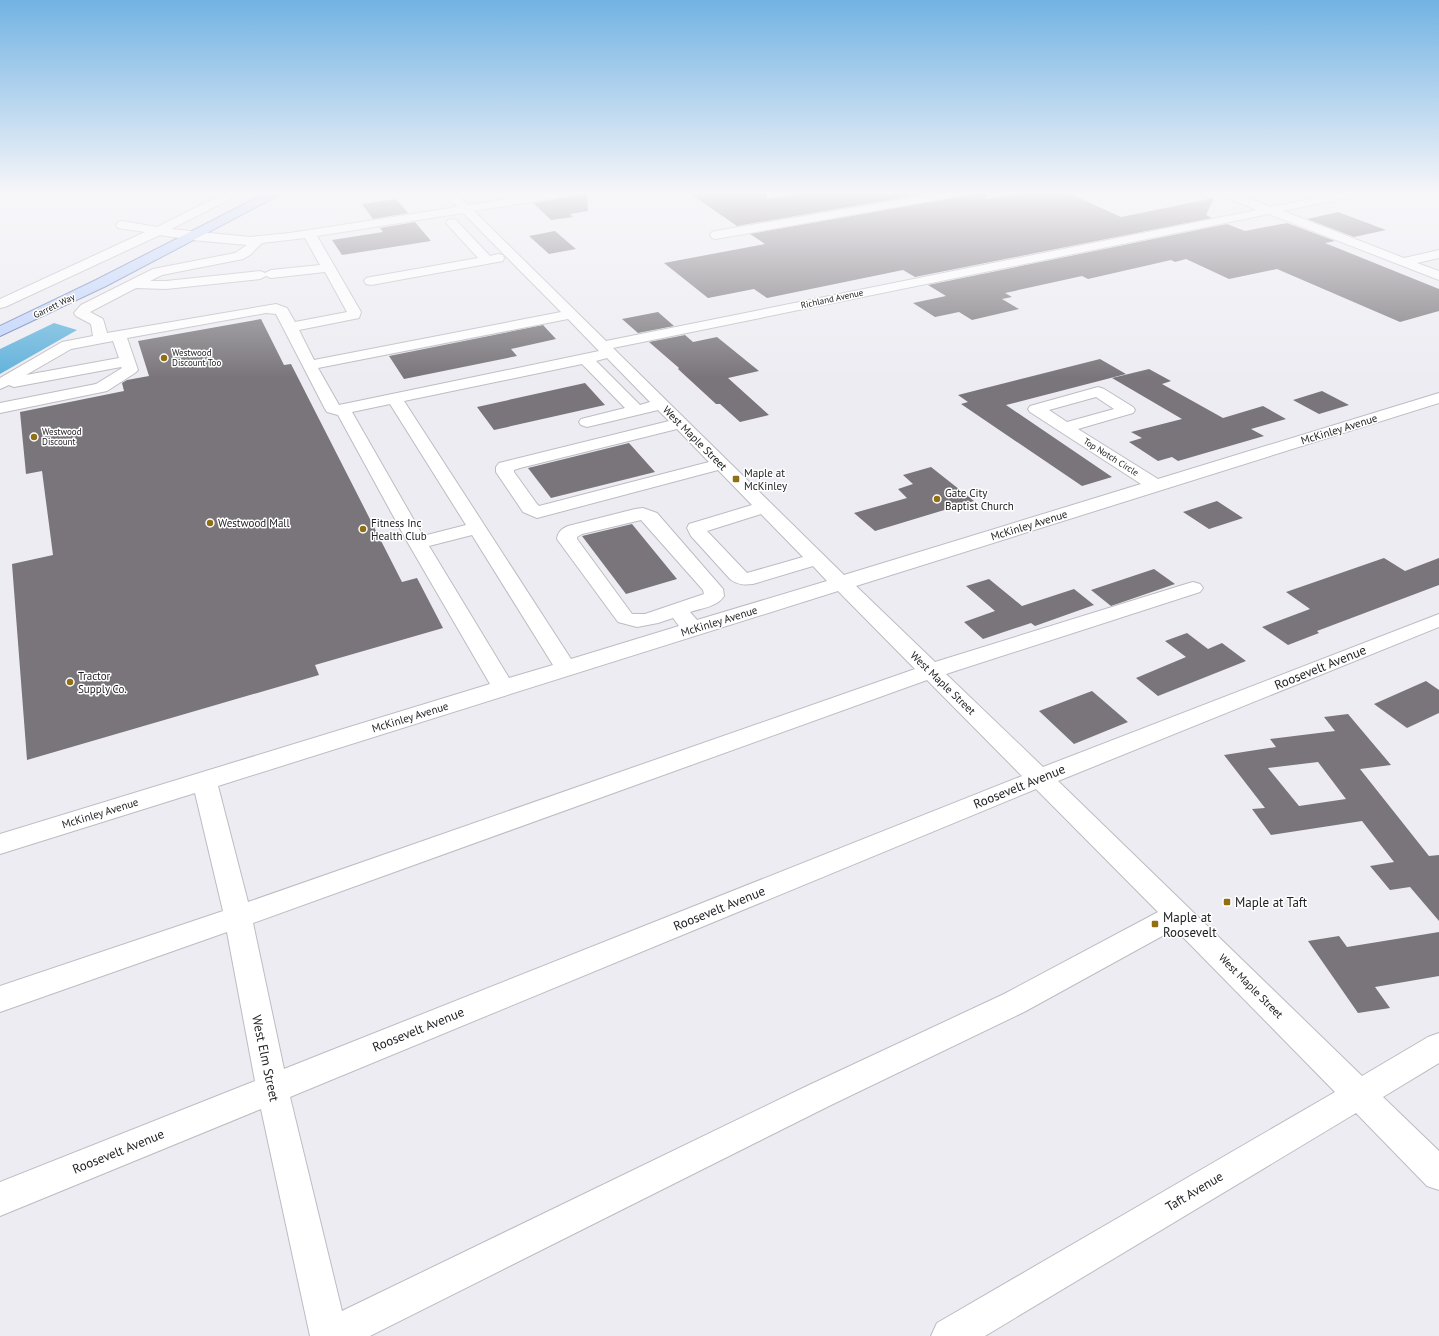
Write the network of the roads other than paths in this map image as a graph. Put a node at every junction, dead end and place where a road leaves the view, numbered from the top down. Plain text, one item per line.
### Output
1 (110, 253) edge
2 (131, 253) edge
3 (158, 253) edge
4 (244, 253) edge
5 (320, 253) edge
6 (481, 253) edge
7 (509, 253) edge
8 (1064, 253) edge
9 (1381, 253) edge
10 (1439, 254) edge
11 (512, 256) junction
12 (487, 260) junction
13 (1403, 262) junction
14 (328, 268) junction
15 (1439, 276) edge
16 (371, 281) dead end
17 (133, 284) junction
18 (0, 304) edge
19 (572, 314) junction
20 (0, 315) edge
21 (290, 327) junction
22 (0, 332) edge
23 (119, 336) junction
24 (100, 339) junction
25 (607, 350) junction
26 (585, 358) junction
27 (127, 361) junction
28 (309, 365) junction
29 (2, 382) edge
30 (1439, 398) edge
31 (395, 399) junction
32 (662, 404) junction
33 (0, 408) edge
34 (343, 410) junction
35 (636, 410) junction
36 (587, 422) dead end
37 (680, 423) junction
38 (1065, 428) dead end
39 (722, 464) junction
40 (1156, 486) junction
41 (765, 507) junction
42 (477, 528) junction
43 (418, 543) junction
44 (816, 559) junction
45 (841, 583) junction
46 (1193, 588) dead end
47 (677, 609) junction
48 (1439, 620) edge
49 (693, 629) junction
50 (566, 668) junction
51 (932, 671) junction
52 (504, 688) junction
53 (1040, 778) junction
54 (204, 780) junction
55 (0, 844) edge
56 (1178, 914) junction
57 (238, 917) junction
58 (0, 999) edge
59 (1439, 1047) edge
60 (272, 1088) junction
61 (1359, 1094) junction
62 (1439, 1174) edge
63 (0, 1199) edge
64 (330, 1336) edge
65 (950, 1336) edge

1 - 18 street
2 - 20 main road, Garrett Way
3 - 22 main road, Garrett Way
4 - 17 street
5 - 14 street
6 - 12 street
7 - 11 street, West Maple Street
8 - 25 street, Richland Avenue
9 - 13 street
10 - 13 street
11 - 12 street
11 - 19 street, West Maple Street
12 - 16 street
13 - 15 street
14 - 17 street
14 - 21 street
17 - 24 street
19 - 25 street, West Maple Street
19 - 28 street
21 - 23 street
21 - 28 street
23 - 24 street
23 - 27 street
24 - 29 street
25 - 26 street, Richland Avenue
25 - 32 street, West Maple Street
26 - 31 street, Richland Avenue
26 - 35 street
27 - 29 street
27 - 33 street
28 - 34 street
30 - 40 street, McKinley Avenue
31 - 34 street, Richland Avenue
31 - 42 street
32 - 35 street
32 - 37 street, West Maple Street
34 - 43 street
35 - 36 street
37 - 39 street, West Maple Street
37 - 39 street
38 - 40 street, Top Notch Circle
39 - 41 street, West Maple Street
40 - 45 street, McKinley Avenue
41 - 44 street, West Maple Street
41 - 44 street
42 - 43 street
42 - 50 street
43 - 52 street
44 - 45 street, West Maple Street
45 - 49 street, McKinley Avenue
45 - 51 street, West Maple Street
46 - 51 street
47 - 47 street
47 - 49 street
48 - 53 street, Roosevelt Avenue
49 - 50 street, McKinley Avenue
50 - 52 street, McKinley Avenue
51 - 53 street, West Maple Street
51 - 57 street
52 - 54 street, McKinley Avenue
53 - 56 street, West Maple Street
53 - 60 street, Roosevelt Avenue
54 - 55 street, McKinley Avenue
54 - 57 street, West Elm Street
56 - 61 street, West Maple Street
56 - 64 street
57 - 58 street
57 - 60 street, West Elm Street
59 - 61 street, Taft Avenue
60 - 63 street, Roosevelt Avenue
60 - 64 street, West Elm Street
61 - 62 street, West Maple Street
61 - 65 street, Taft Avenue

